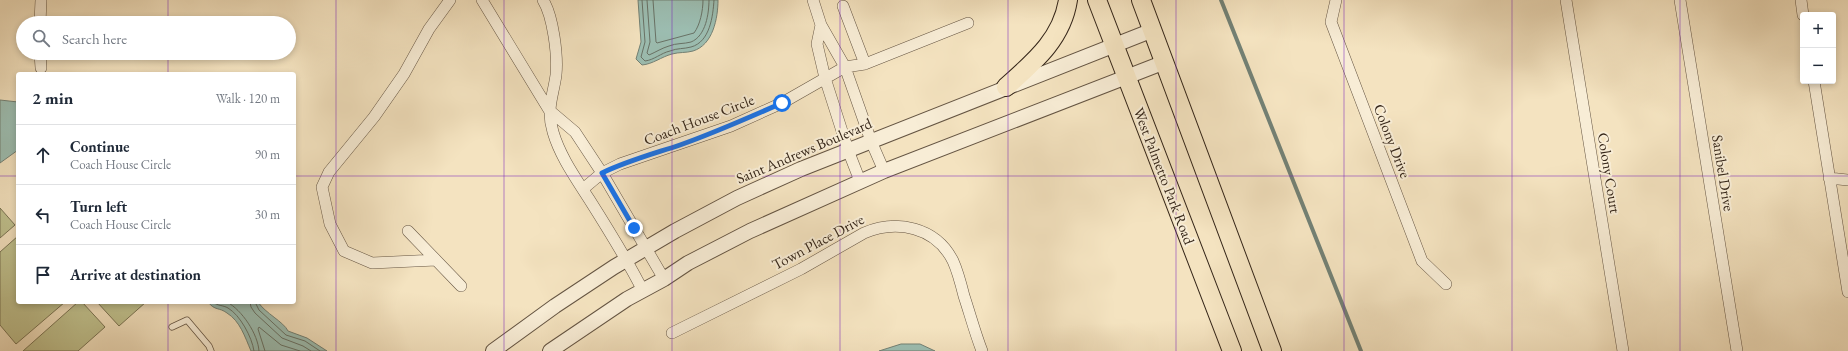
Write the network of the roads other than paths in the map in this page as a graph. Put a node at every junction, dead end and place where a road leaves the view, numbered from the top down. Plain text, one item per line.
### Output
1 (41, 0) edge
2 (450, 0) edge
3 (482, 0) edge
4 (543, 0) edge
5 (813, 0) edge
6 (1068, 0) edge
7 (1097, 0) edge
8 (1141, 0) edge
9 (1336, 0) edge
10 (1566, 0) edge
11 (1680, 0) edge
12 (1801, 0) edge
13 (843, 6) dead end
14 (1803, 12) edge
15 (40, 16) edge
16 (968, 23) dead end
17 (822, 25) junction
18 (1153, 30) junction
19 (1114, 45) junction
20 (40, 60) edge
21 (1165, 62) junction
22 (865, 64) junction
23 (845, 67) junction
24 (41, 68) dead end
25 (1127, 77) junction
26 (825, 78) junction
27 (1814, 84) edge
28 (1006, 87) junction
29 (549, 110) junction
30 (871, 141) junction
31 (848, 150) junction
32 (884, 170) junction
33 (602, 173) junction
34 (1829, 178) junction
35 (1848, 180) edge
36 (860, 181) junction
37 (583, 189) junction
38 (408, 231) dead end
39 (645, 249) junction
40 (436, 260) junction
41 (627, 260) junction
42 (664, 279) junction
43 (1446, 284) dead end
44 (461, 286) dead end
45 (643, 291) junction
46 (1848, 292) edge
47 (172, 327) dead end
48 (672, 333) dead end
49 (211, 351) edge
50 (494, 351) edge
51 (550, 351) edge
52 (982, 351) edge
53 (1232, 351) edge
54 (1272, 351) edge
55 (1623, 351) edge
56 (1737, 351) edge

1 - 15 street
2 - 40 street
3 - 29 street
4 - 29 street
5 - 17 street
6 - 28 main road
7 - 19 main road, West Palmetto Park Road
8 - 18 main road
9 - 43 street, Colony Drive
10 - 55 street, Colony Court
11 - 56 street, Sanibel Drive
12 - 14 street
13 - 22 street
16 - 22 street
17 - 23 street
17 - 26 street
18 - 19 street, Saint Andrews Boulevard
18 - 21 main road
19 - 25 main road, West Palmetto Park Road
19 - 28 street, Saint Andrews Boulevard
20 - 24 street
21 - 25 street
21 - 54 main road
22 - 23 street
23 - 26 street, Coach House Circle
23 - 30 street
25 - 32 street
25 - 53 main road, West Palmetto Park Road
26 - 31 street
26 - 33 street, Coach House Circle
27 - 34 street
28 - 30 street, Saint Andrews Boulevard
29 - 33 street
29 - 37 street
30 - 31 street, Saint Andrews Boulevard
30 - 32 street
31 - 36 street
31 - 39 street, Saint Andrews Boulevard
32 - 36 street
33 - 37 street, Coach House Circle
33 - 39 street
34 - 35 street
34 - 46 street
36 - 42 street
37 - 41 street
38 - 40 street
39 - 41 street, Saint Andrews Boulevard
39 - 42 street
40 - 44 street
41 - 45 street
41 - 50 street, Saint Andrews Boulevard
42 - 45 street
45 - 51 street
47 - 49 lane
48 - 52 street, Town Place Drive

